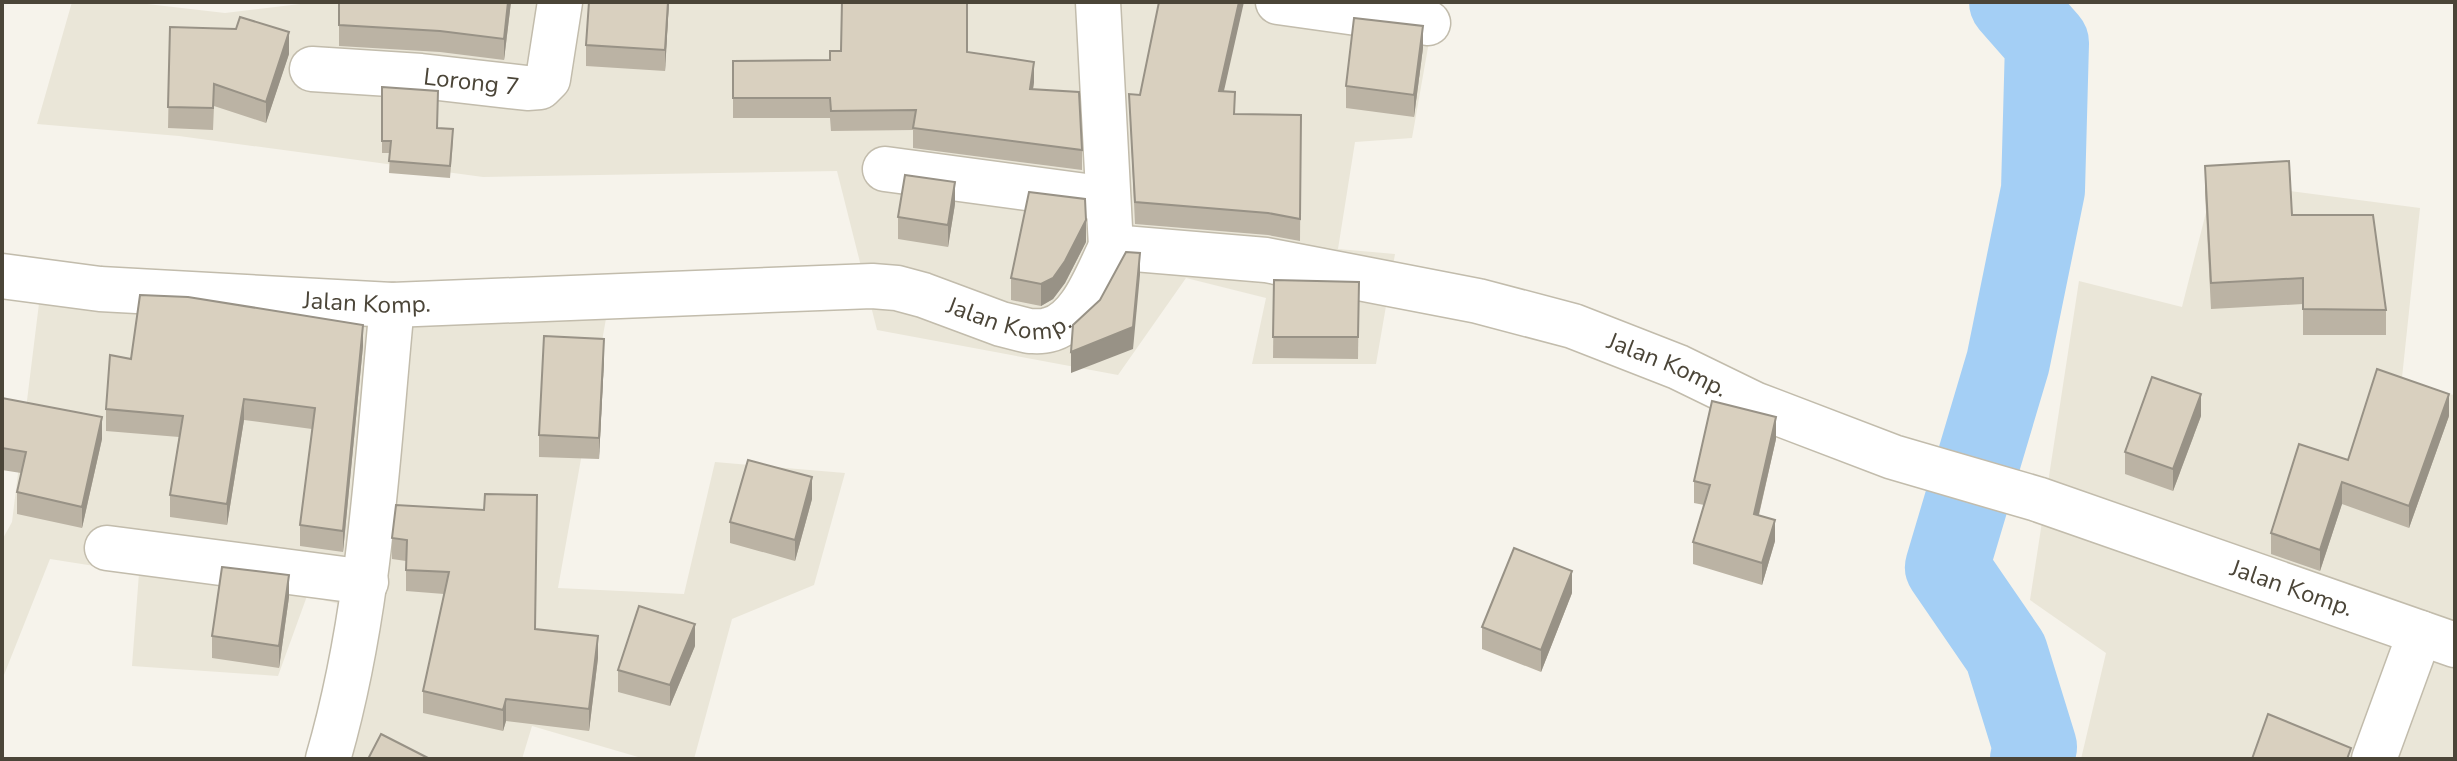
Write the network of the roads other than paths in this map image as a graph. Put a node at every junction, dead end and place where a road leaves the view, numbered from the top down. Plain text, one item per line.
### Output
1 (560, 2) edge
2 (1098, 2) edge
3 (1278, 2) edge
4 (1428, 23) dead end
5 (312, 69) dead end
6 (885, 169) dead end
7 (1108, 199) junction
8 (1111, 247) junction
9 (2, 276) edge
10 (392, 305) junction
11 (107, 548) dead end
12 (366, 582) junction
13 (2438, 639) edge
14 (328, 759) edge
15 (2374, 759) edge

1 - 5 street, Lorong 7
2 - 7 street
3 - 4 street
6 - 7 street
7 - 8 street
8 - 10 street, Jalan Komp.
8 - 13 street, Jalan Komp.
9 - 10 street, Jalan Komp.
10 - 12 street
11 - 12 street
12 - 14 street
13 - 15 street

